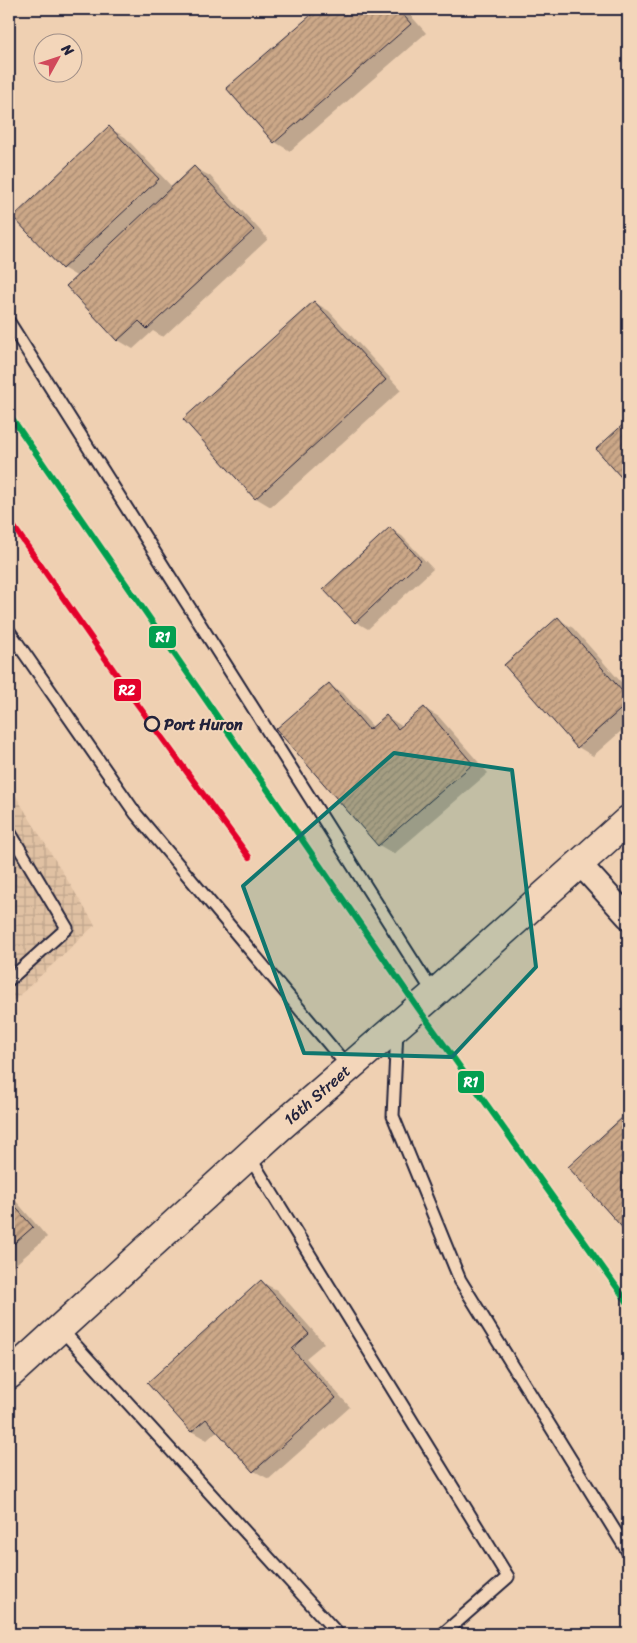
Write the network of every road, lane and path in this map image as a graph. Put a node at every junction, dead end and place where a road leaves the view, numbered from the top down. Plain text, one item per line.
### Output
1 (9, 322) edge
2 (9, 631) edge
3 (628, 820) edge
4 (9, 831) edge
5 (580, 864) junction
6 (628, 917) edge
7 (9, 980) edge
8 (434, 994) junction
9 (397, 1026) junction
10 (349, 1068) junction
11 (249, 1156) junction
12 (60, 1328) junction
13 (9, 1375) edge
14 (628, 1552) edge
15 (338, 1634) edge
16 (443, 1634) edge

1 - 8 lane
2 - 10 lane
3 - 5 street, 16th Street
4 - 7 lane
5 - 6 street
5 - 8 street, 16th Street
8 - 9 street, 16th Street
9 - 10 street, 16th Street
9 - 14 lane
10 - 11 street, 16th Street
11 - 12 street, 16th Street
11 - 16 lane
12 - 13 street, 16th Street
12 - 15 lane

